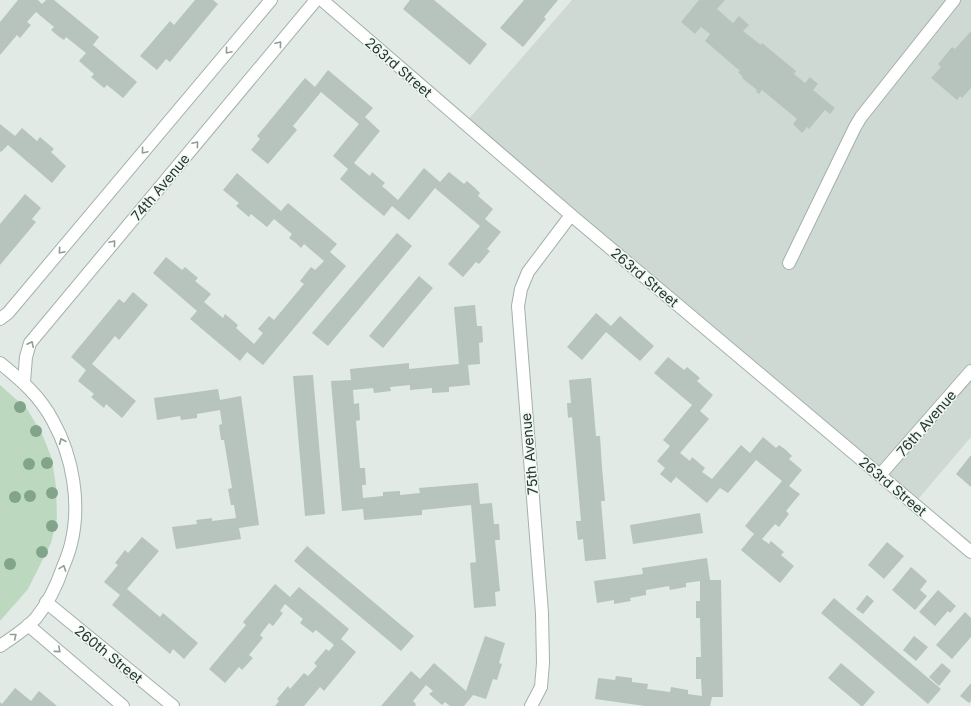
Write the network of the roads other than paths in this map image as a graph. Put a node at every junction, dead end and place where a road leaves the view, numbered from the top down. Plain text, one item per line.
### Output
1 (271, 0) edge
2 (316, 0) edge
3 (322, 0) edge
4 (954, 0) edge
5 (571, 215) junction
6 (789, 263) dead end
7 (0, 319) edge
8 (0, 363) edge
9 (971, 371) edge
10 (24, 382) junction
11 (880, 475) junction
12 (971, 552) edge
13 (46, 602) junction
14 (28, 625) junction
15 (0, 646) edge
16 (123, 706) edge
17 (173, 706) edge
18 (531, 706) edge

1 -> 7 street
10 -> 2 street, 74th Avenue
3 - 5 street, 263rd Street
4 - 6 street
5 - 11 street, 263rd Street
5 - 18 street, 75th Avenue
8 - 10 street
9 - 11 street, 76th Avenue
13 -> 10 street
11 - 12 street, 263rd Street
13 - 14 street
13 - 17 street, 260th Street
15 -> 14 street
14 -> 16 street

